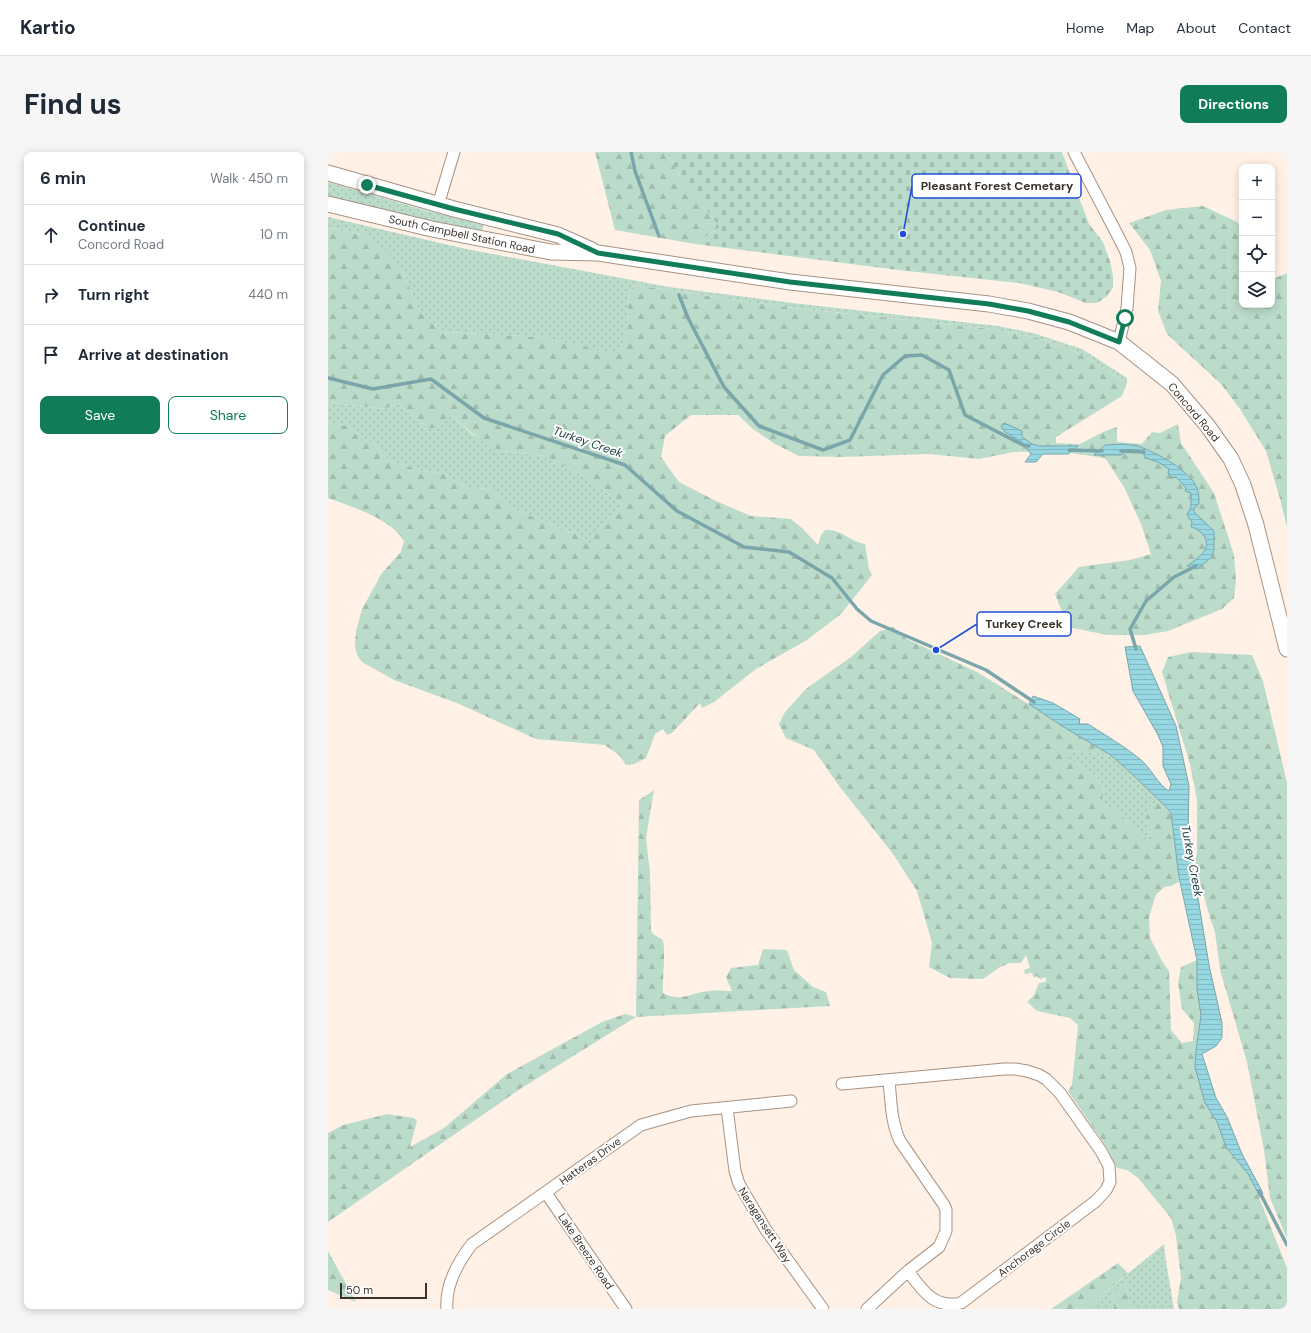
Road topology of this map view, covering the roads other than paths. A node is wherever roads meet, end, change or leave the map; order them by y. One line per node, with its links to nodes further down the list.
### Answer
1 (454, 152): 5 (street)
2 (1074, 152): 7 (street)
3 (328, 173): 5 (main road, South Campbell Station Road)
4 (328, 204): 6 (main road, South Campbell Station Road)
5 (438, 205): 6 (main road, South Campbell Station Road)
6 (598, 253): 7 (main road, South Campbell Station Road)
7 (1119, 342): 8 (main road, Concord Road)
8 (1287, 650)
9 (889, 1080): 10 (street, Anchorage Circle); 14 (street); 14 (street, Anchorage Circle)
10 (842, 1084)
11 (791, 1101): 12 (street, Hatteras Drive)
12 (727, 1108): 13 (street, Hatteras Drive); 17 (street, Naragansett Way)
13 (546, 1193): 15 (street, Hatteras Drive); 16 (street, Lake Breeze Road)
14 (908, 1271): 18 (street)
15 (447, 1309)
16 (626, 1309)
17 (823, 1309)
18 (867, 1309)

